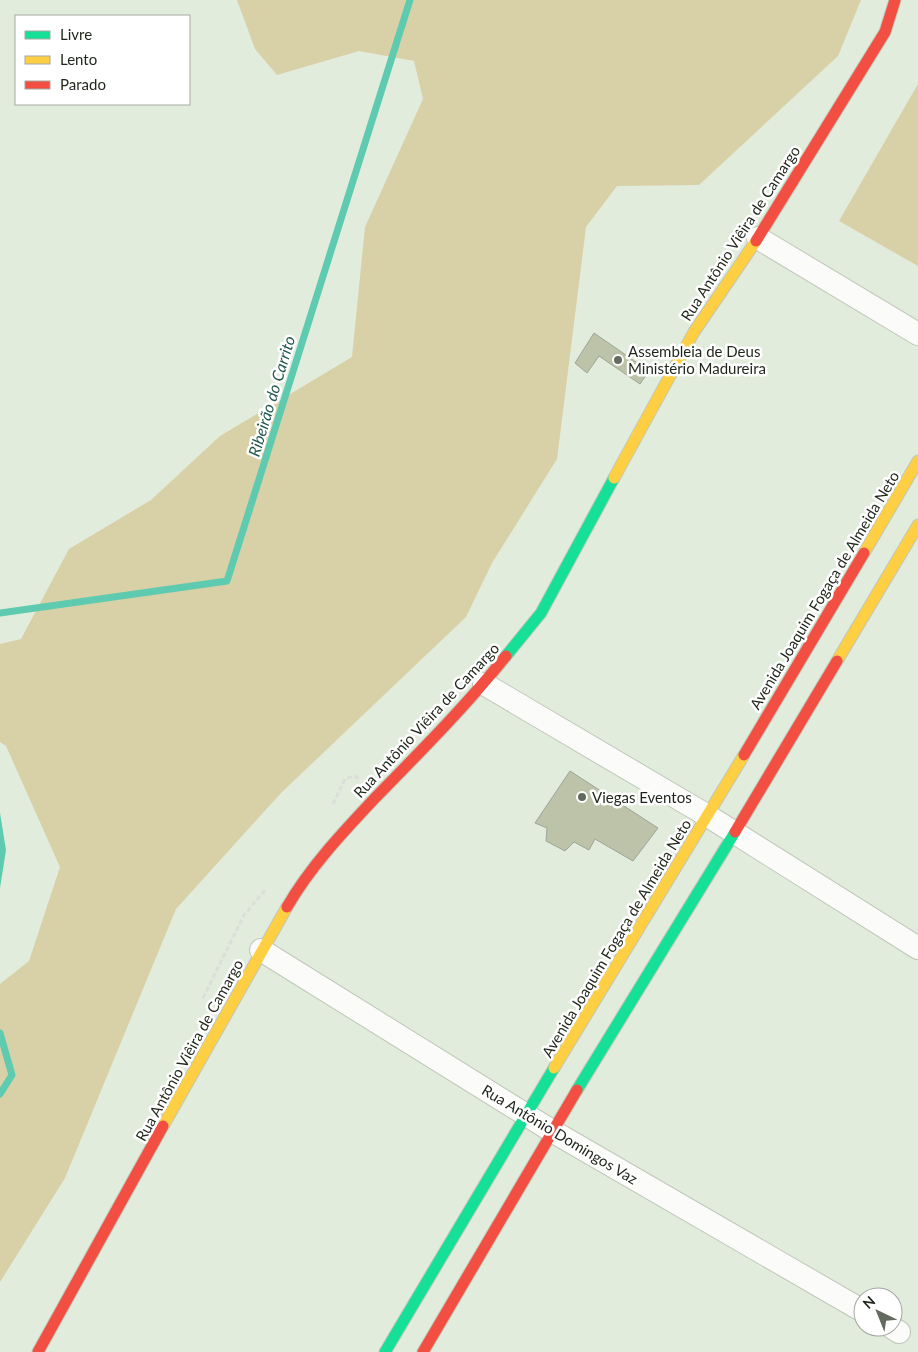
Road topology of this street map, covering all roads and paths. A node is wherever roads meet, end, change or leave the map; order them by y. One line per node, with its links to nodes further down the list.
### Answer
1 (895, 0): 3 (street, Rua Antônio Viêira de Camargo)
2 (902, 0): 3 (street)
3 (884, 32): 4 (street, Rua Antônio Viêira de Camargo)
4 (758, 238): 5 (street); 8 (street, Rua Antônio Viêira de Camargo)
5 (918, 334)
6 (918, 461): 9 (street, Avenida Joaquim Fogaça de Almeida Neto)
7 (918, 525): 10 (street)
8 (484, 684): 9 (street); 12 (street, Rua Antônio Viêira de Camargo)
9 (708, 816): 10 (street); 13 (street, Avenida Joaquim Fogaça de Almeida Neto)
10 (734, 833): 11 (street); 14 (street)
11 (918, 948)
12 (261, 950): 13 (street, Rua Antônio Domingos Vaz); 18 (street, Rua Antônio Viêira de Camargo)
13 (526, 1114): 14 (street, Rua Antônio Domingos Vaz); 16 (street, Avenida Joaquim Fogaça de Almeida Neto)
14 (552, 1131): 15 (street, Rua Antônio Domingos Vaz); 17 (street)
15 (853, 1305)
16 (391, 1343): 17 (street)
17 (426, 1351)
18 (38, 1352)

